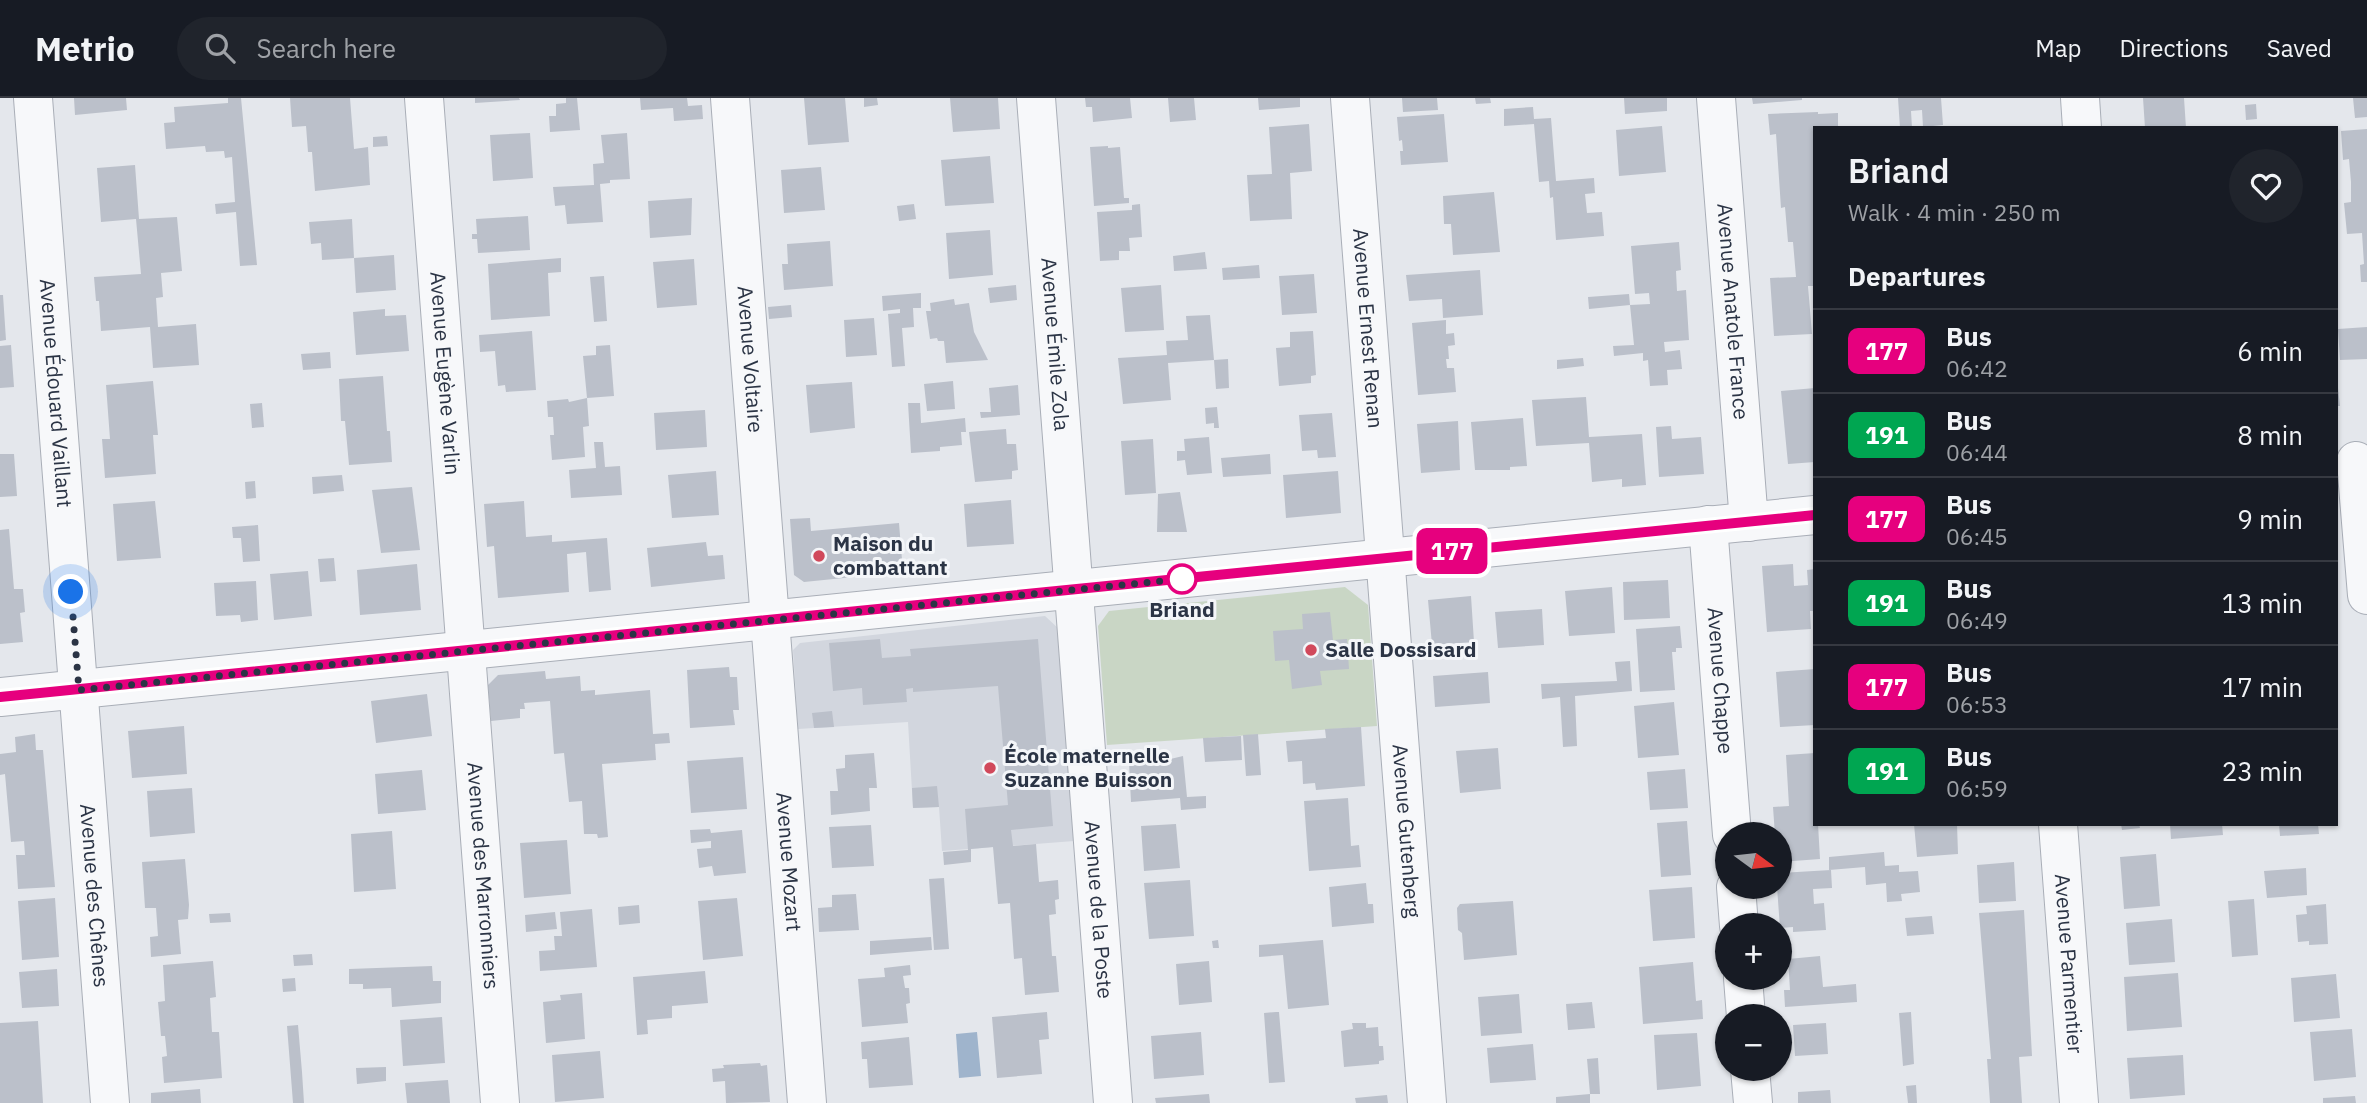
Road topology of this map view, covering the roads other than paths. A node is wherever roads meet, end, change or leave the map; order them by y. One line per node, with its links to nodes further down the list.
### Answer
1 (33, 98): 18 (street, Avenue Édouard Vaillant)
2 (424, 98): 17 (street, Avenue Eugène Varlin)
3 (730, 98): 16 (street, Avenue Voltaire)
4 (1037, 98): 14 (street, Avenue Émile Zola)
5 (1350, 98): 13 (street, Avenue Ernest Renan)
6 (1716, 98): 11 (street, Avenue Anatole France)
7 (2080, 98): 8 (street)
8 (2082, 126)
9 (2353, 461): 15 (street)
10 (1813, 515): 11 (street)
11 (1749, 522): 12 (street)
12 (1707, 525): 13 (street); 20 (street, Avenue Chappe)
13 (1385, 558): 14 (street); 27 (street, Avenue Gutenberg)
14 (1073, 590): 16 (street); 26 (street, Avenue de la Poste)
15 (2367, 595)
16 (770, 621): 17 (street); 25 (street, Avenue Mozart)
17 (466, 649): 18 (street); 24 (street, Avenue des Marronniers)
18 (79, 690): 19 (street); 23 (street, Avenue des Chênes)
19 (0, 697)
20 (1731, 822)
21 (2058, 826): 29 (street, Avenue Parmentier)
22 (1751, 1081): 28 (street)
23 (110, 1103)
24 (500, 1103)
25 (807, 1103)
26 (1113, 1103)
27 (1427, 1103)
28 (1753, 1103)
29 (2079, 1103)

